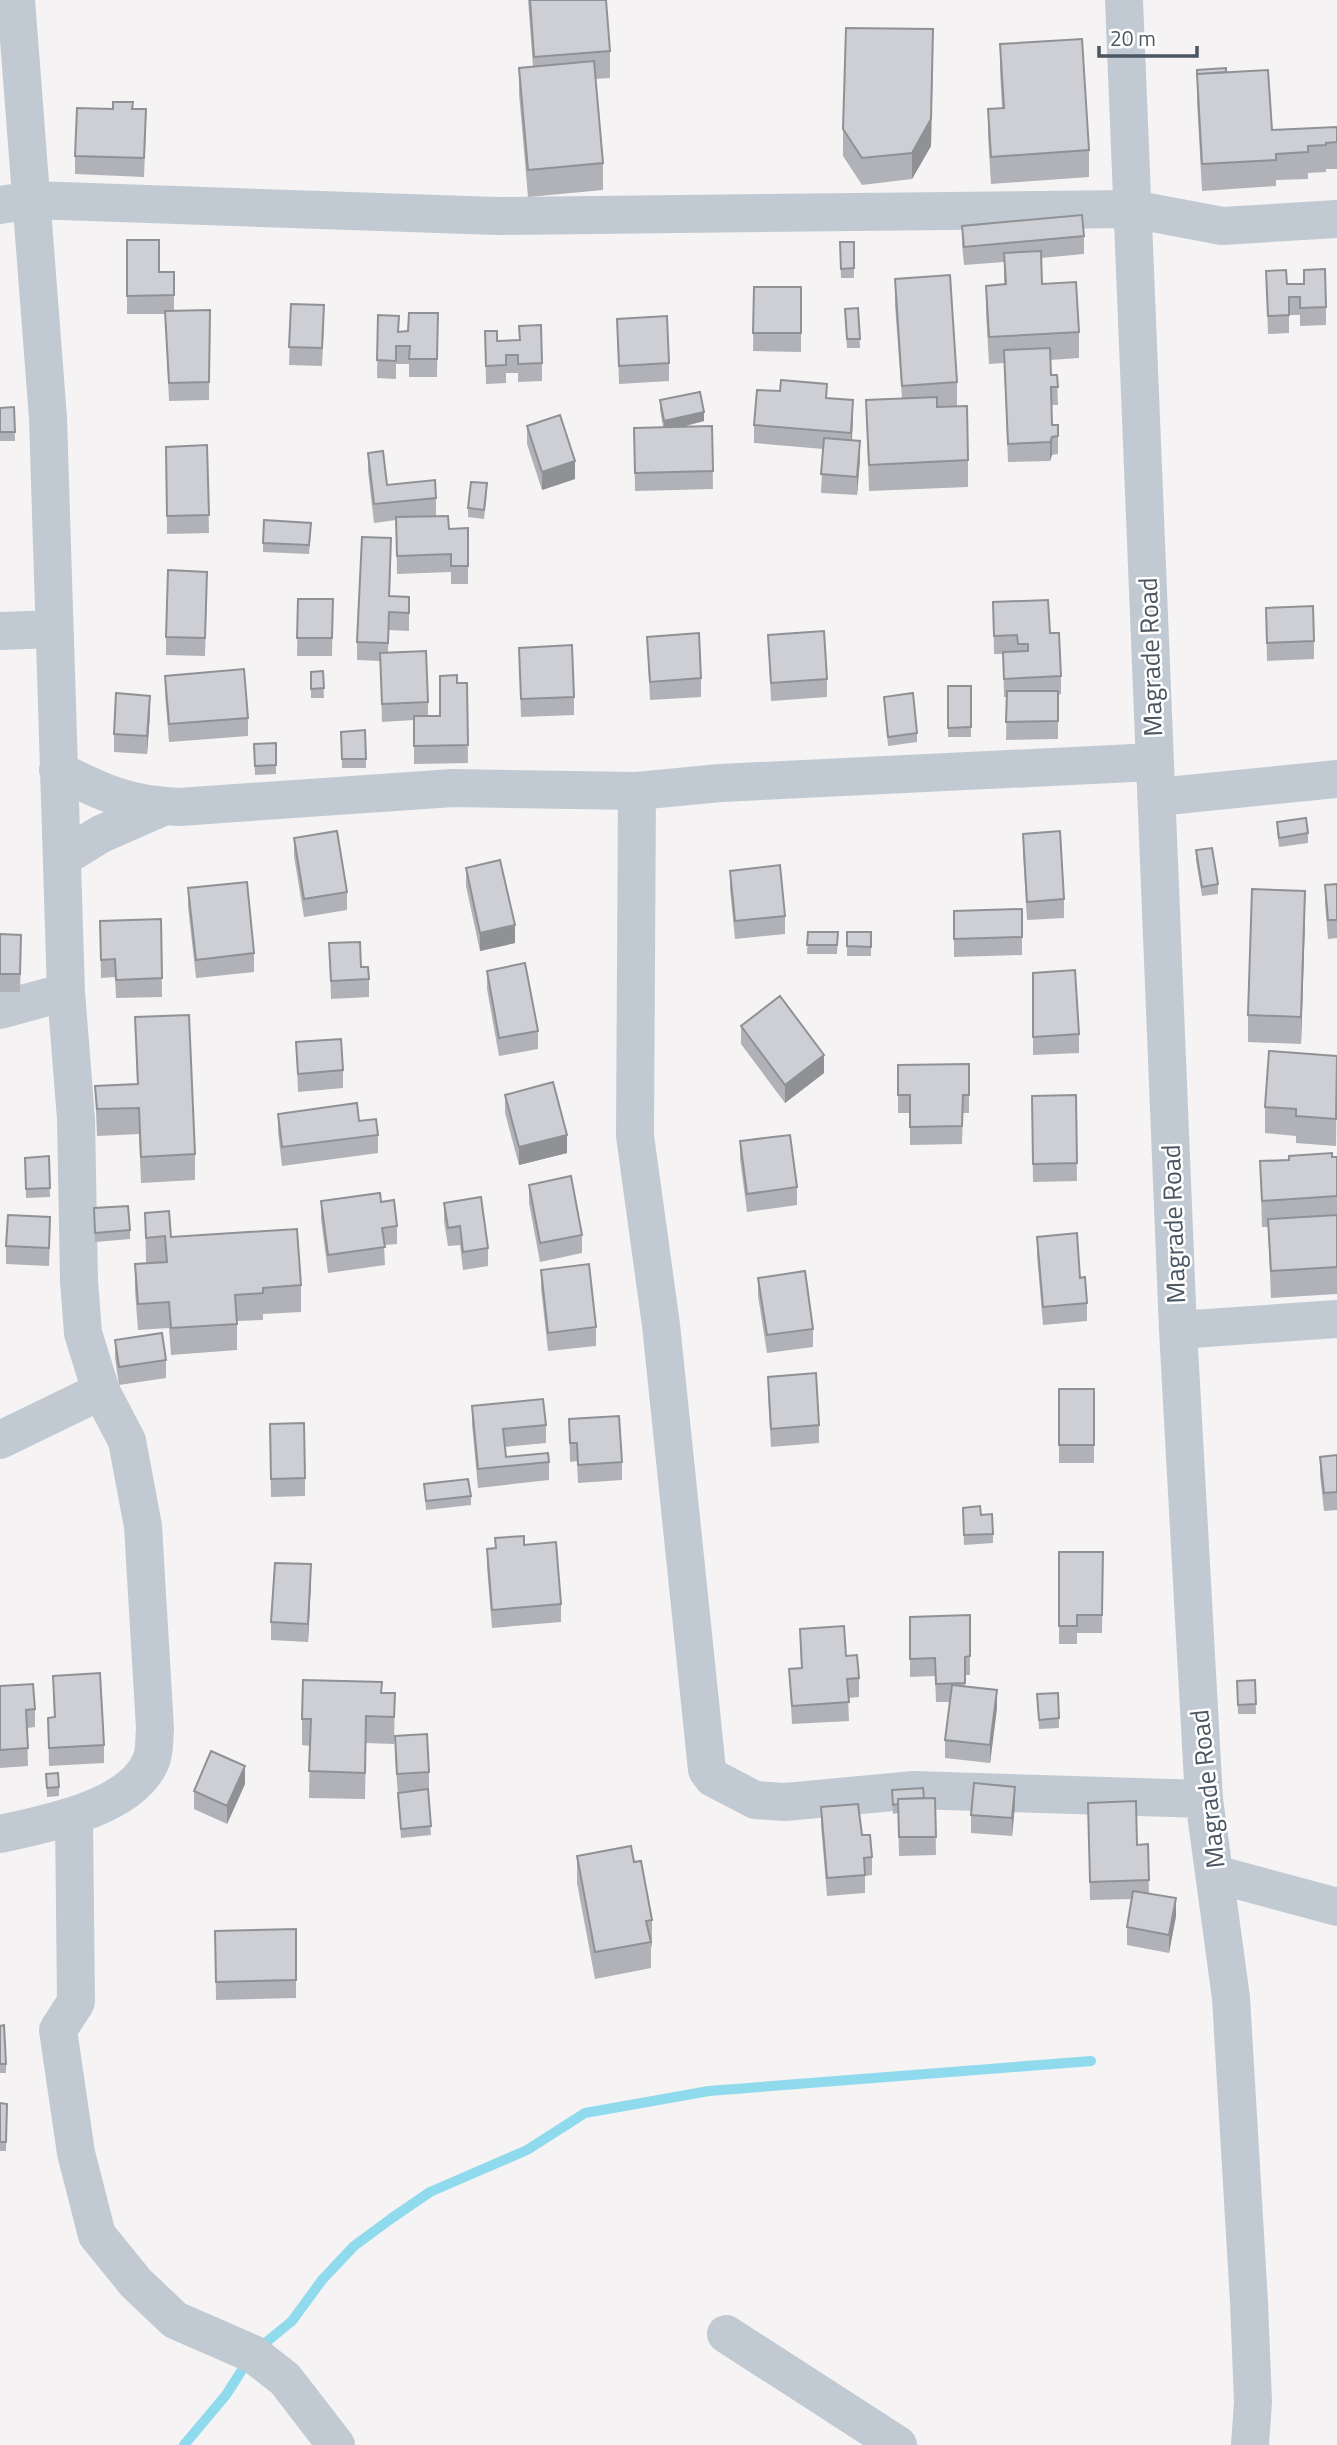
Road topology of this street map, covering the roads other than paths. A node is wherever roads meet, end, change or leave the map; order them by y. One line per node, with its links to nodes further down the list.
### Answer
1 (16, 0): 3 (street)
2 (1124, 0): 4 (street, Magrade Road)
3 (16, 202): 4 (street); 6 (street)
4 (1132, 209): 5 (street); 9 (street, Magrade Road)
5 (1337, 219)
6 (54, 629): 7 (street); 8 (street)
7 (0, 631)
8 (58, 771): 12 (street); 13 (street)
9 (1156, 779): 10 (street); 11 (street); 17 (street, Magrade Road)
10 (1337, 779)
11 (637, 791): 12 (street); 20 (street)
12 (165, 806): 13 (street)
13 (62, 858): 14 (street)
14 (66, 992): 15 (street); 18 (street)
15 (0, 1010)
16 (1337, 1319): 17 (street)
17 (1178, 1330): 20 (street, Magrade Road)
18 (101, 1391): 19 (street); 21 (street)
19 (0, 1440)
20 (1204, 1799): 23 (street, Magrade Road)
21 (74, 1817): 22 (street); 26 (street)
22 (0, 1834)
23 (1216, 1874): 24 (street); 28 (street, Magrade Road)
24 (1337, 1907)
25 (726, 2334): 27 (street)
26 (336, 2445)
27 (898, 2445)
28 (1250, 2445)

